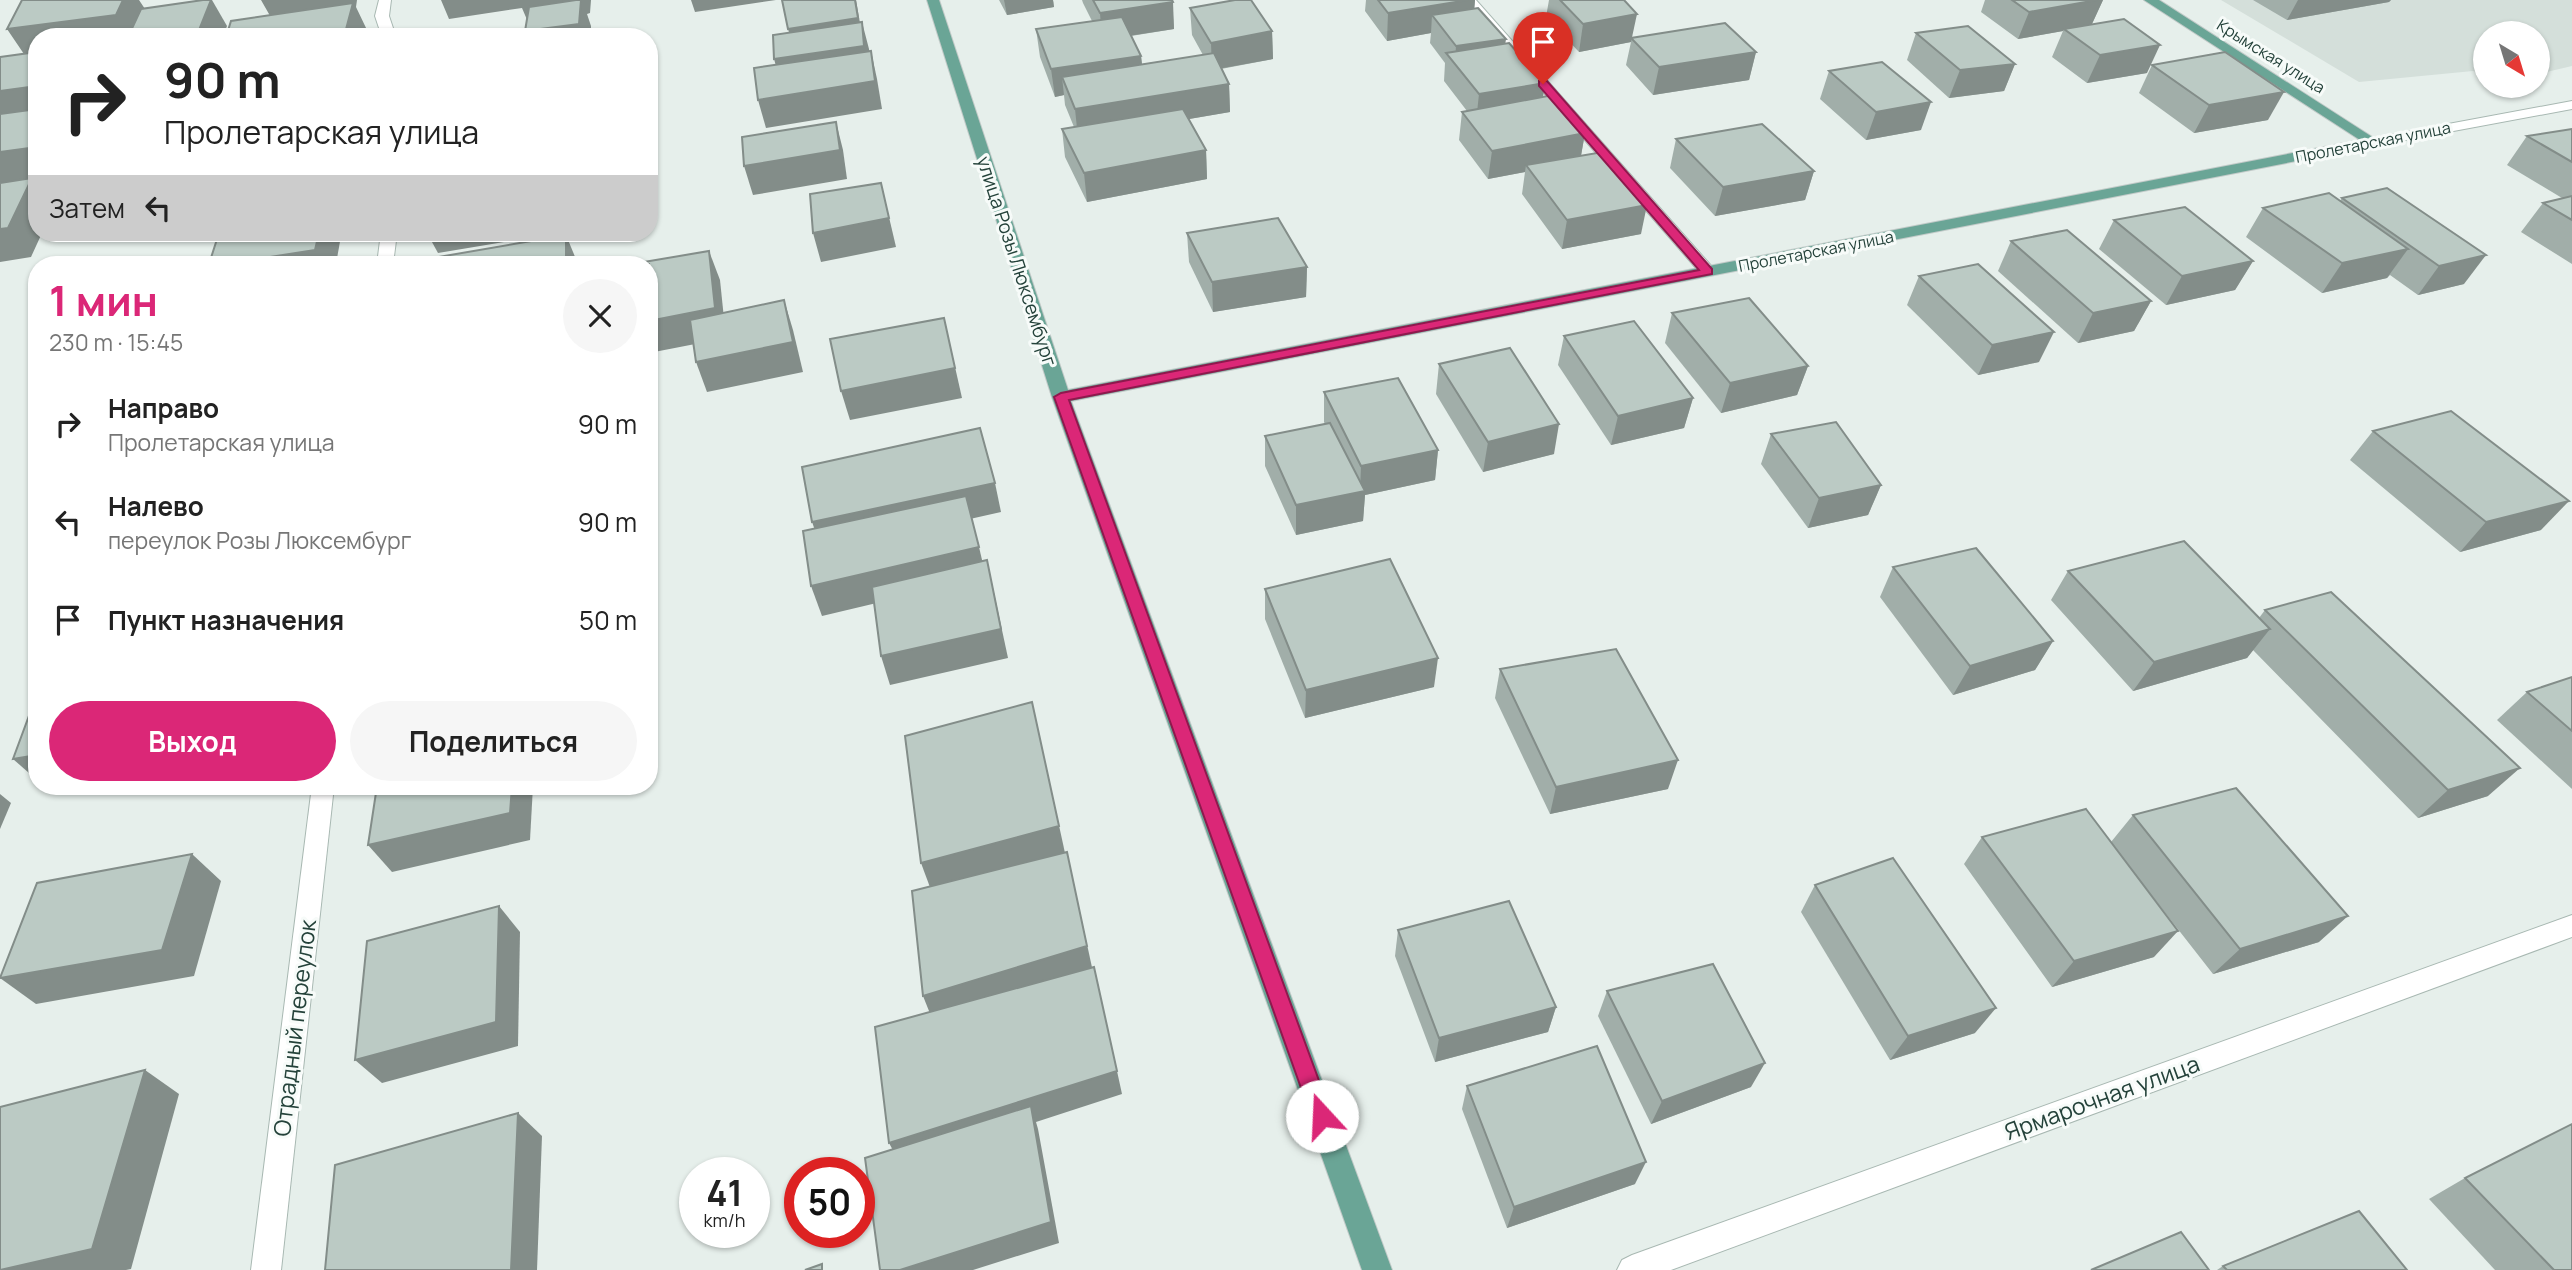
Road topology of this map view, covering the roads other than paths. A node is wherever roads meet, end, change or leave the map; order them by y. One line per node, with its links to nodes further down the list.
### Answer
1 (385, 0): 5 (street)
2 (933, 0): 9 (main road, улица Розы Люксембург)
3 (1469, 0): 8 (street)
4 (2150, 0): 7 (main road, Крымская улица)
5 (386, 28)
6 (2572, 105): 7 (street, Пролетарская улица)
7 (2373, 142): 8 (main road, Пролетарская улица)
8 (1708, 272): 9 (main road, Пролетарская улица)
9 (1061, 397): 13 (main road, улица Розы Люксембург)
10 (322, 795): 12 (street, Отрадный переулок)
11 (2572, 926): 14 (street, Ярмарочная улица)
12 (266, 1270)
13 (1377, 1270)
14 (1632, 1270)

